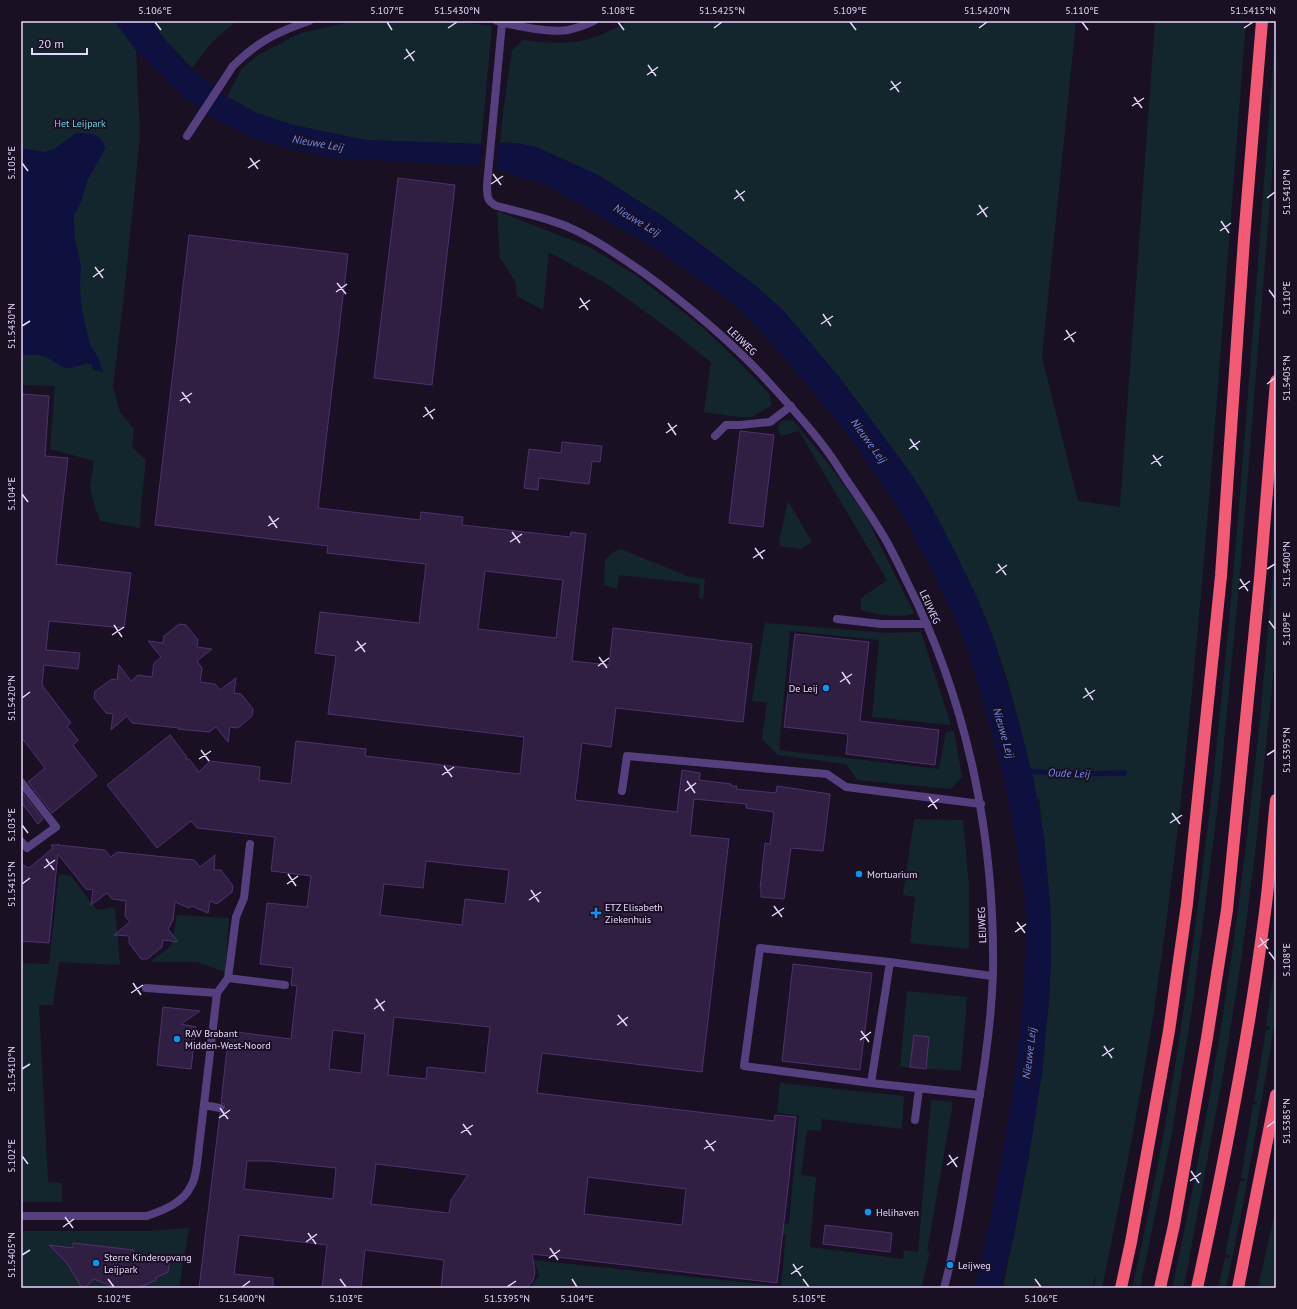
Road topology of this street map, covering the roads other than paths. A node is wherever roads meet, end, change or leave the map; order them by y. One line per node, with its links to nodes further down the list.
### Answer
1 (309, 21): 5 (street)
2 (594, 21): 4 (street)
3 (1262, 21): 32 (highway)
4 (499, 22): 7 (street, LEIJWEG)
5 (187, 136)
6 (1276, 380): 33 (highway)
7 (791, 406): 8 (street); 10 (street, LEIJWEG)
8 (714, 436)
9 (837, 619): 10 (street)
10 (927, 624): 14 (street, LEIJWEG)
11 (21, 782): 15 (street)
12 (622, 791): 14 (street)
13 (1276, 800): 34 (highway)
14 (981, 804): 18 (street, LEIJWEG)
15 (21, 841)
16 (250, 844): 19 (street)
17 (890, 962): 18 (street); 23 (street); 23 (street)
18 (992, 976): 25 (street, LEIJWEG)
19 (228, 978): 20 (street); 22 (street)
20 (285, 985)
21 (146, 988): 22 (street)
22 (217, 993): 27 (street)
23 (872, 1083): 24 (street)
24 (919, 1089): 25 (street); 29 (street)
25 (980, 1095): 31 (street, LEIJWEG)
26 (1276, 1095): 35 (highway)
27 (204, 1105): 28 (street); 30 (street)
28 (220, 1108)
29 (915, 1120)
30 (21, 1216)
31 (944, 1288)
32 (1121, 1288)
33 (1160, 1288)
34 (1197, 1288)
35 (1238, 1288)

